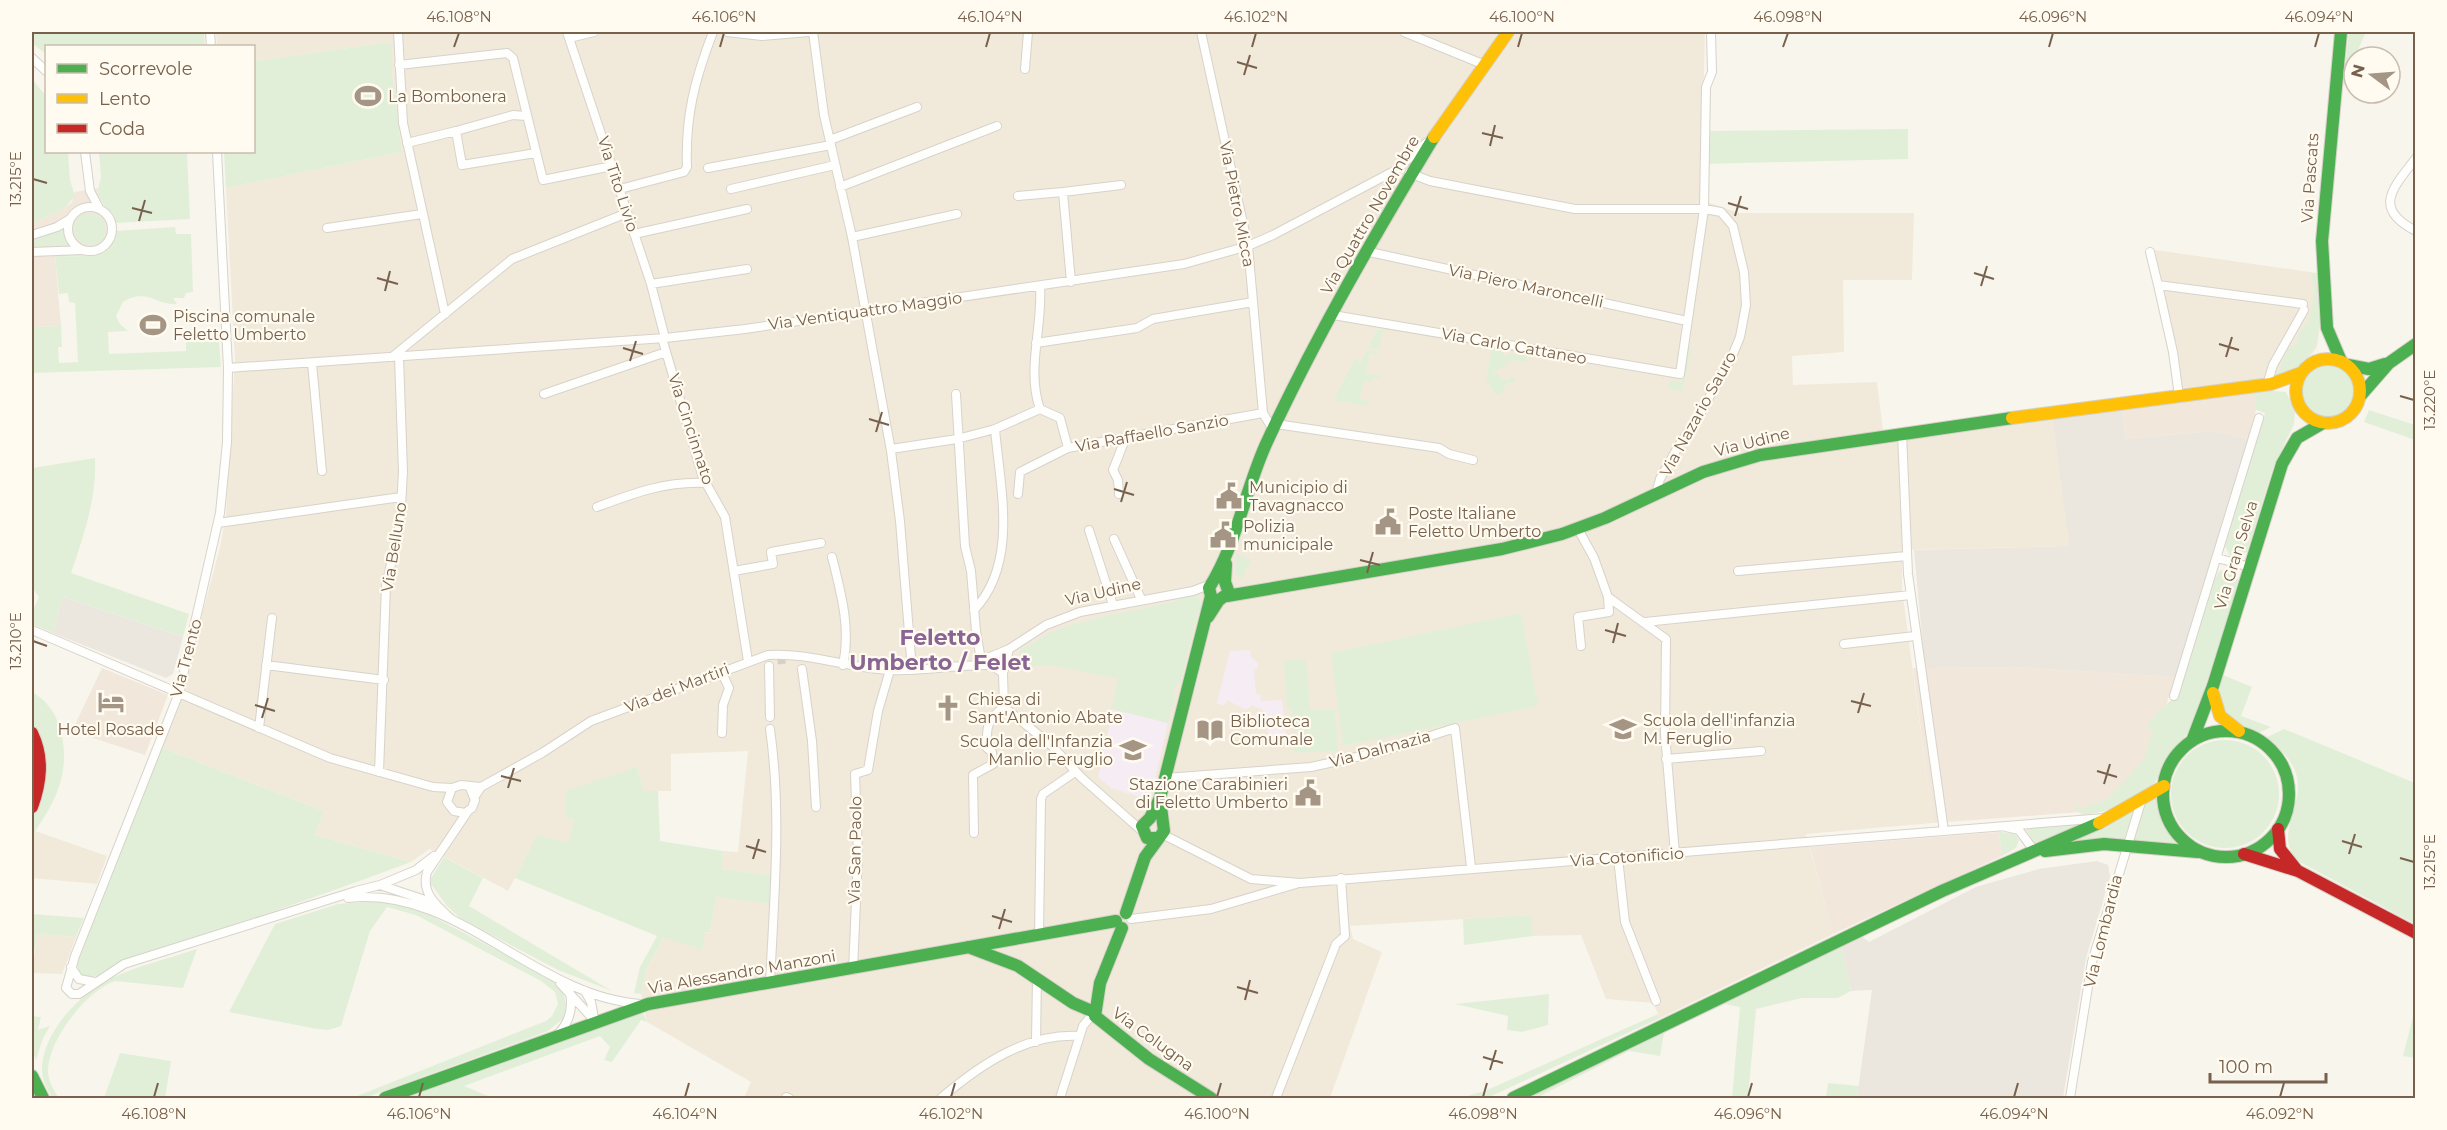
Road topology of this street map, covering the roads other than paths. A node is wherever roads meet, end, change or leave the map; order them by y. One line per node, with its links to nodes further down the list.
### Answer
1 (398, 32): 15 (street)
2 (594, 32): 13 (street)
3 (713, 32): 37 (street)
4 (727, 32): 12 (street)
5 (811, 32): 12 (street); 24 (street)
6 (1028, 32): 18 (street)
7 (1202, 32): 55 (street, Via Pietro Micca)
8 (1404, 32): 16 (street)
9 (1508, 32): 16 (main road, Via Quattro Novembre)
10 (1711, 32): 45 (street)
11 (2341, 32): 70 (main road, Via Pascats)
12 (758, 33)
13 (568, 35): 31 (street, Via Tito Livio)
14 (32, 58): 17 (street)
15 (399, 65): 20 (street); 25 (street)
16 (1485, 65): 23 (main road, Via Quattro Novembre)
17 (45, 69)
18 (1025, 69)
19 (917, 107): 24 (street)
20 (526, 116): 22 (street); 28 (street)
21 (998, 126): 36 (street)
22 (456, 130): 25 (street); 28 (street)
23 (1435, 135): 33 (street, Via Ventiquattro Maggio); 34 (main road, Via Quattro Novembre)
24 (830, 142): 30 (street); 32 (street)
25 (407, 143): 47 (street)
26 (85, 153): 39 (street)
27 (217, 153): 80 (street, Via Trento)
28 (537, 153): 31 (street)
29 (2415, 158): 51 (street)
30 (835, 165): 36 (street); 38 (street)
31 (612, 166): 37 (street, Via Tito Livio)
32 (708, 168)
33 (1396, 170): 34 (street); 55 (street, Via Ventiquattro Maggio)
34 (1411, 173): 45 (street); 57 (main road, Via Quattro Novembre)
35 (1121, 185): 40 (street)
36 (840, 187): 54 (street)
37 (620, 189): 46 (street, Via Tito Livio)
38 (731, 189)
39 (90, 191): 42 (street); 43 (street)
40 (1063, 192): 41 (street); 61 (street)
41 (1018, 196)
42 (80, 209): 43 (street); 49 (street)
43 (100, 209): 56 (street)
44 (747, 209): 52 (street)
45 (1704, 209): 69 (street); 105 (street, Via Nazario Sauro)
46 (627, 213): 52 (street, Via Tito Livio); 67 (street)
47 (422, 214): 50 (street); 67 (street)
48 (957, 214): 54 (street)
49 (71, 219): 53 (street); 56 (street)
50 (327, 228)
51 (2415, 231)
52 (634, 234): 62 (street, Via Tito Livio)
53 (32, 235)
54 (852, 237): 66 (street)
55 (1248, 246): 61 (street, Via Ventiquattro Maggio); 65 (street, Via Pietro Micca)
56 (82, 250): 58 (street)
57 (1365, 251): 68 (main road, Via Quattro Novembre); 69 (street, Via Piero Maroncelli)
58 (32, 252)
59 (2150, 252): 63 (street)
60 (747, 269): 62 (street)
61 (1071, 282): 64 (street, Via Ventiquattro Maggio)
62 (651, 284): 71 (street, Via Tito Livio)
63 (2158, 285): 82 (street); 86 (street)
64 (1040, 287): 66 (street, Via Ventiquattro Maggio); 72 (street)
65 (1253, 302): 72 (street); 89 (street, Via Pietro Micca)
66 (865, 310): 71 (street, Via Ventiquattro Maggio); 98 (street)
67 (445, 314): 75 (street)
68 (1333, 315): 69 (street, Via Carlo Cattaneo); 92 (main road, Via Quattro Novembre)
69 (1687, 321)
70 (2327, 328): 76 (main road, Via Pascats); 78 (main road, Via Pascats)
71 (663, 338): 74 (street, Via Cincinnato); 75 (street, Via Ventiquattro Maggio)
72 (1036, 343): 88 (street)
73 (2415, 344): 79 (main road)
74 (666, 352): 83 (street); 102 (street, Via Cincinnato)
75 (396, 357): 77 (street, Via Ventiquattro Maggio); 106 (street, Via Belluno)
76 (2316, 361): 78 (main road); 81 (main road)
77 (312, 363): 80 (street, Via Ventiquattro Maggio); 101 (street)
78 (2345, 363): 79 (main road); 85 (main road)
79 (2389, 363): 85 (main road)
80 (228, 368): 108 (street, Via Trento)
81 (2301, 373): 82 (main road, Via Udine); 87 (main road)
82 (2269, 385): 86 (main road, Via Udine); 87 (main road)
83 (544, 394)
84 (956, 394): 97 (street)
85 (2361, 395): 91 (main road)
86 (2179, 396): 94 (main road, Via Udine)
87 (2300, 405): 91 (main road); 96 (main road, Via Gran Selva)
88 (1040, 409): 93 (street); 99 (street, Via Raffaello Sanzio)
89 (1263, 412): 92 (street); 95 (street, Via Raffaello Sanzio)
90 (2259, 418): 115 (street)
91 (2323, 423): 96 (main road)
92 (1275, 427): 100 (street); 119 (main road, Via Quattro Novembre)
93 (995, 429): 97 (street); 124 (street)
94 (1902, 433): 105 (main road, Via Udine); 113 (street)
95 (1126, 437): 99 (street, Via Raffaello Sanzio); 104 (street)
96 (2297, 437): 116 (main road, Via Gran Selva)
97 (957, 439): 98 (street); 124 (street)
98 (891, 448): 139 (street)
99 (1068, 448): 103 (street)
100 (1473, 460)
101 (322, 471)
102 (706, 483): 107 (street); 117 (street, Via Cincinnato)
103 (1018, 494)
104 (1119, 494)
105 (1656, 494): 109 (main road, Via Udine)
106 (401, 496): 108 (street); 142 (street, Via Belluno)
107 (597, 507)
108 (218, 523): 144 (street, Via Trento)
109 (1578, 529): 119 (main road, Via Udine); 121 (street)
110 (1089, 530): 123 (street)
111 (1114, 539): 122 (street)
112 (821, 543): 117 (street)
113 (1907, 556): 118 (street); 120 (street)
114 (832, 557): 136 (street)
115 (2217, 558): 116 (street); 145 (street)
116 (2250, 567): 143 (main road, Via Gran Selva)
117 (734, 571): 133 (street, Via Cincinnato)
118 (1738, 571)
119 (1219, 589): 122 (street, Via Udine); 159 (main road)
120 (1911, 595): 126 (street); 128 (street)
121 (1608, 597): 126 (street); 130 (street)
122 (1141, 599): 123 (street, Via Udine)
123 (1113, 605): 131 (street, Via Udine)
124 (975, 610): 134 (street)
125 (272, 618): 135 (street)
126 (1645, 622): 156 (street)
127 (32, 630): 144 (street)
128 (1915, 636): 129 (street); 176 (street)
129 (1844, 644)
130 (1581, 646)
131 (1009, 649): 134 (street, Via Udine); 141 (street)
132 (769, 659): 133 (street, Via dei Martiri); 136 (street, Via dei Martiri); 147 (street)
133 (748, 661): 140 (street, Via dei Martiri)
134 (978, 662): 139 (street, Via dei Martiri); 141 (street)
135 (266, 665): 142 (street); 148 (street)
136 (843, 665): 138 (street, Via dei Martiri)
137 (802, 669): 168 (street)
138 (890, 670): 139 (street, Via dei Martiri); 207 (street, Via San Paolo)
139 (912, 670)
140 (721, 671): 151 (street); 164 (street, Via dei Martiri)
141 (1003, 673): 146 (street)
142 (384, 680): 157 (street, Via Belluno)
143 (2213, 686): 152 (main road, Via Gran Selva); 153 (main road, Via Gran Selva)
144 (179, 693): 148 (street); 206 (street, Via Trento)
145 (2174, 696)
146 (1004, 707): 158 (street); 177 (street)
147 (770, 717)
148 (259, 728): 157 (street)
149 (770, 729): 211 (street)
150 (32, 733): 155 (main road)
151 (722, 733)
152 (2244, 734): 153 (main road); 175 (main road)
153 (2192, 741): 161 (main road)
154 (1761, 751): 156 (street)
155 (40, 758): 160 (main road); 167 (main road)
156 (1666, 759): 183 (street)
157 (379, 772): 162 (street)
158 (1075, 772): 178 (street); 204 (street)
159 (1164, 778): 174 (main road); 187 (street, Via Dalmazia)
160 (32, 786)
161 (2164, 786): 166 (main road); 182 (main road)
162 (434, 787): 163 (street); 165 (street)
163 (452, 788): 164 (street); 165 (street)
164 (472, 792): 170 (street)
165 (447, 798): 169 (street)
166 (2141, 801): 171 (main road); 179 (street, Via Lombardia)
167 (32, 807)
168 (816, 807)
169 (454, 811): 170 (street); 173 (street)
170 (468, 811): 173 (street)
171 (2108, 818): 172 (street, Via Cotonificio); 181 (main road)
172 (2003, 825): 176 (street, Via Cotonificio); 181 (street)
173 (458, 827): 180 (street)
174 (1158, 828): 178 (main road); 178 (main road); 185 (main road, Via Colugna); 192 (street, Via Cotonificio)
175 (2278, 829): 184 (main road); 190 (main road)
176 (1944, 831): 183 (street, Via Cotonificio)
177 (974, 833)
178 (1144, 833): 185 (main road, Via Colugna)
179 (2126, 844): 181 (main road); 182 (main road); 229 (street, Via Lombardia)
180 (442, 850): 188 (street); 189 (street)
181 (2035, 852): 228 (main road)
182 (2201, 852): 184 (main road)
183 (1675, 854): 186 (street, Via Cotonificio)
184 (2244, 854): 190 (main road)
185 (1145, 857): 201 (main road, Via Colugna)
186 (1618, 858): 187 (street, Via Cotonificio); 214 (street)
187 (1471, 867): 191 (street, Via Cotonificio)
188 (416, 870): 194 (street); 195 (street)
189 (427, 872): 195 (street); 199 (street)
190 (2298, 872): 203 (main road)
191 (1341, 878): 193 (street, Via Cotonificio); 227 (street)
192 (1251, 879): 193 (street, Via Cotonificio); 196 (street)
193 (1300, 883): 196 (street, Via Alessandro Manzoni)
194 (380, 885): 195 (street); 198 (street)
195 (409, 892): 197 (street); 199 (street); 200 (street)
196 (1255, 897): 201 (street, Via Alessandro Manzoni)
197 (395, 899): 198 (street); 200 (street)
198 (331, 900): 210 (street)
199 (434, 903): 202 (street)
200 (416, 906): 202 (street)
201 (1124, 920): 204 (main road, Via Alessandro Manzoni); 216 (main road, Via Colugna)
202 (456, 923): 208 (street)
203 (2415, 933)
204 (1039, 934): 205 (main road, Via Alessandro Manzoni)
205 (967, 947): 207 (main road, Via Alessandro Manzoni); 209 (main road)
206 (70, 968): 210 (street); 210 (street, Via Trento)
207 (853, 970): 211 (main road, Via Alessandro Manzoni)
208 (550, 974): 212 (street); 213 (street)
209 (1037, 977): 216 (main road); 220 (street)
210 (95, 982)
211 (770, 983): 215 (main road, Via Alessandro Manzoni)
212 (585, 991): 215 (street); 217 (street)
213 (570, 992): 217 (street); 218 (street)
214 (1656, 1001)
215 (648, 1004): 217 (main road, Via Alessandro Manzoni)
216 (1094, 1012): 219 (street); 226 (main road, Via Colugna)
217 (595, 1021): 218 (main road, Via Alessandro Manzoni)
218 (558, 1035): 223 (main road, Via Alessandro Manzoni)
219 (1080, 1036): 220 (street); 225 (street)
220 (1036, 1041): 224 (street)
221 (32, 1076): 222 (main road)
222 (44, 1098)
223 (386, 1098)
224 (941, 1098)
225 (1060, 1098)
226 (1211, 1098)
227 (1276, 1098)
228 (1513, 1098)
229 (2070, 1098)

